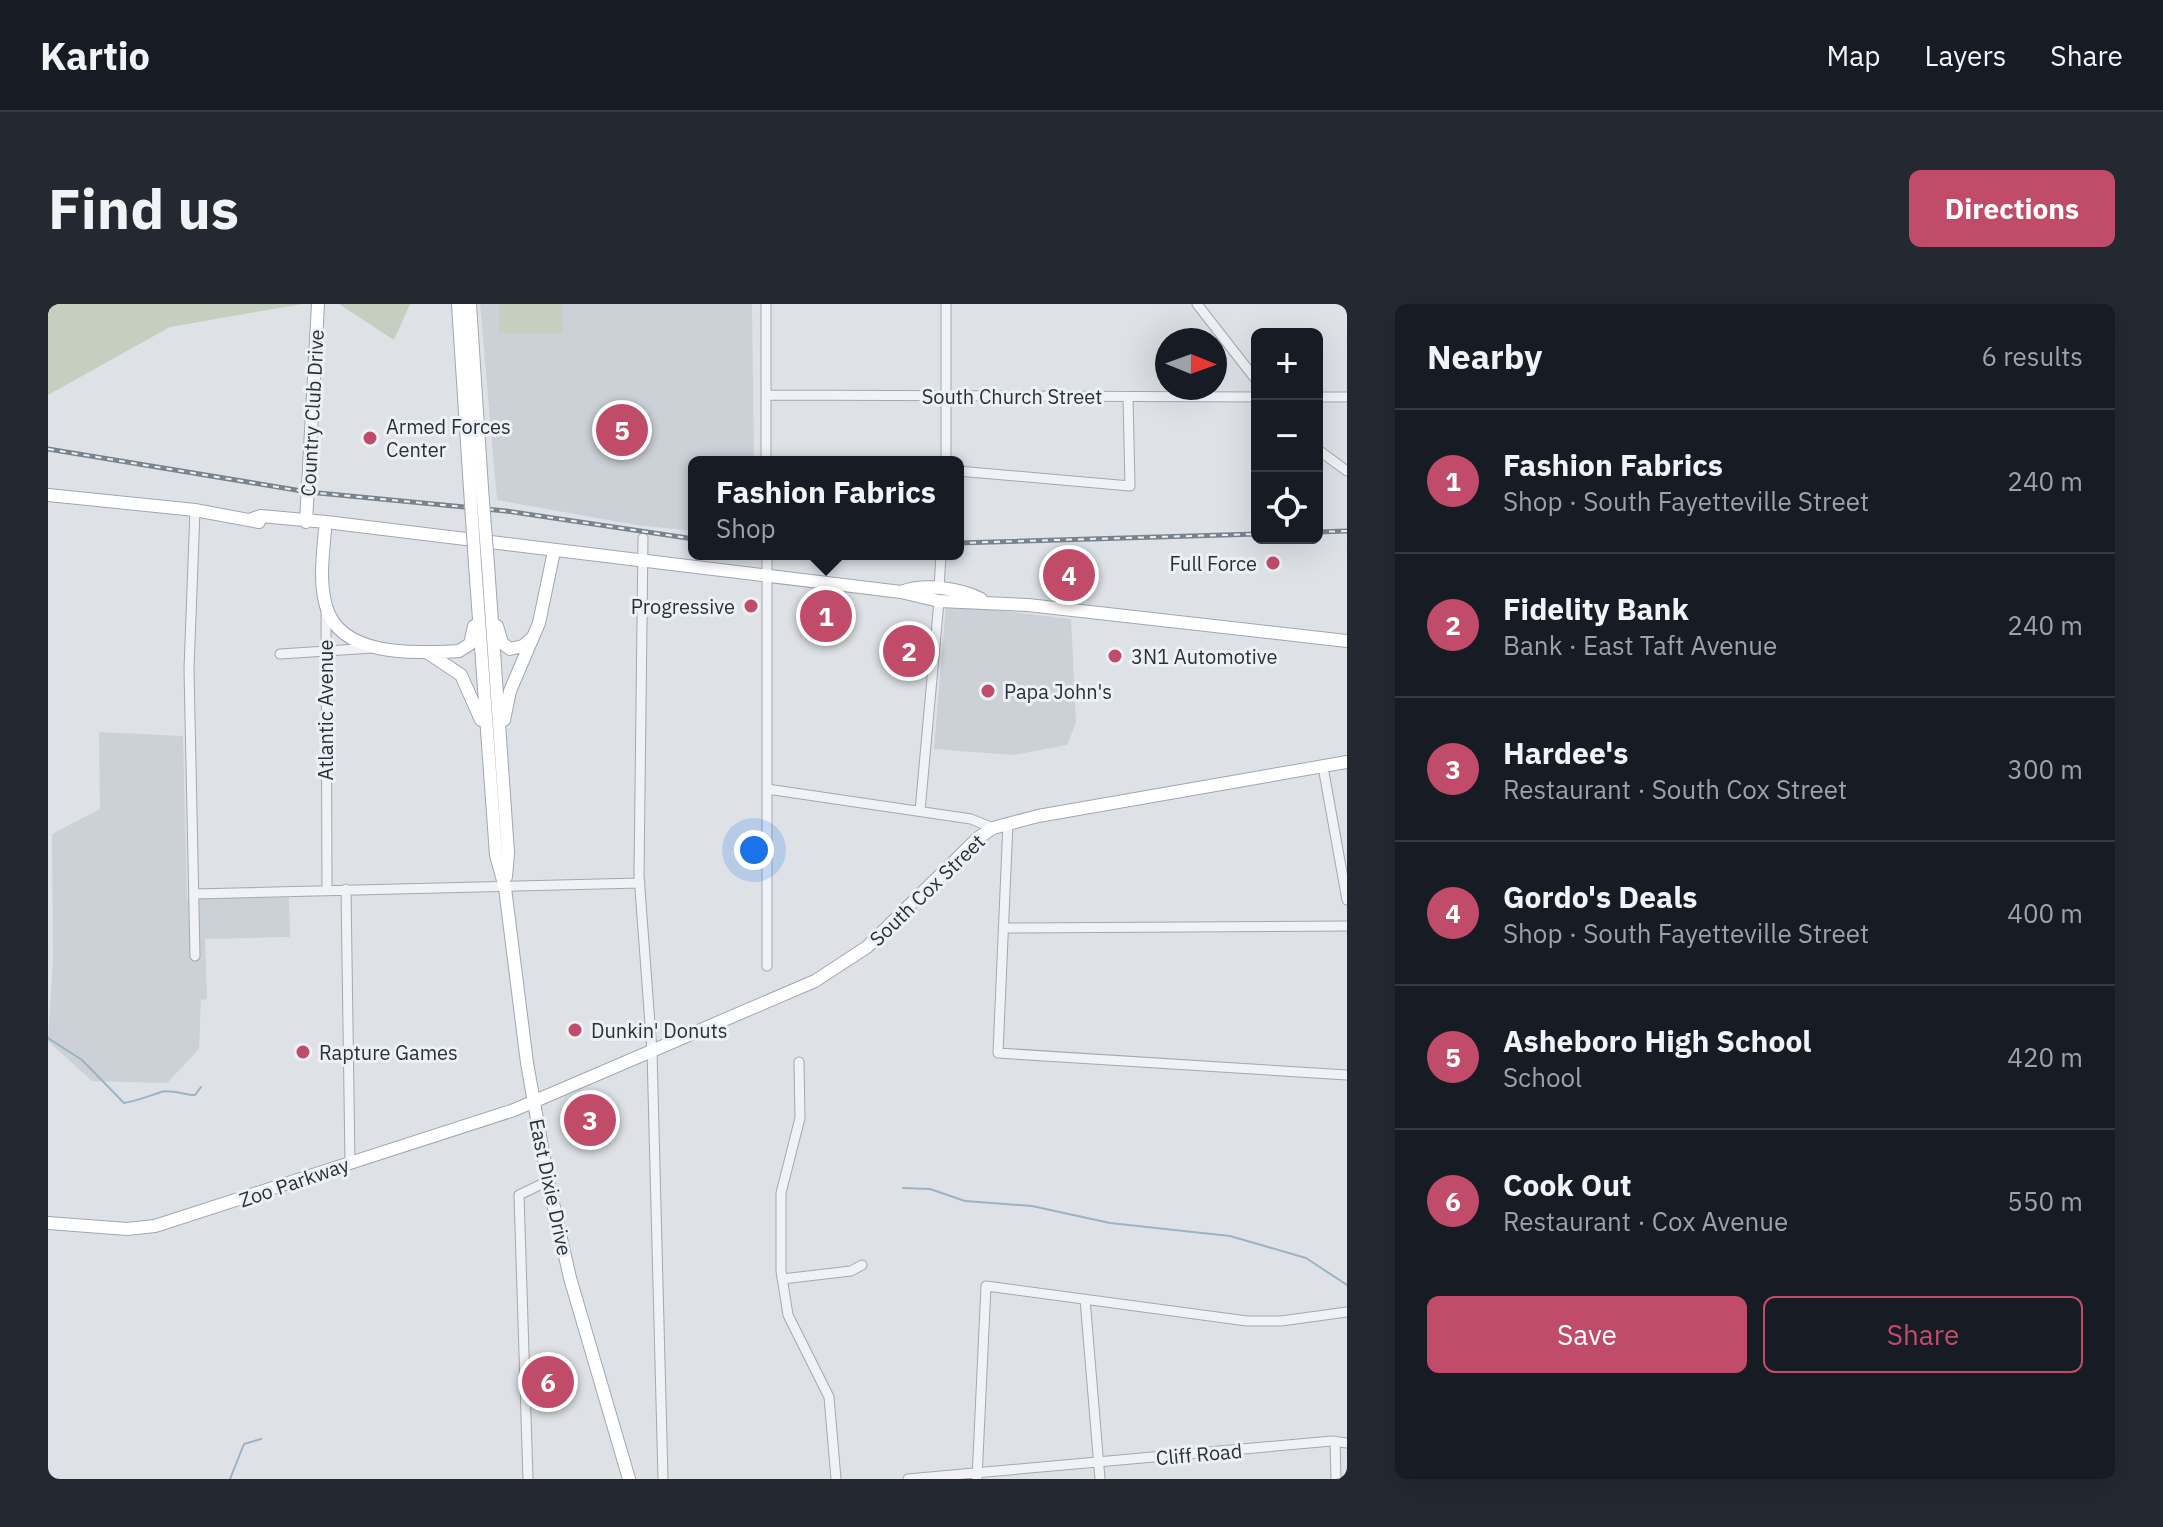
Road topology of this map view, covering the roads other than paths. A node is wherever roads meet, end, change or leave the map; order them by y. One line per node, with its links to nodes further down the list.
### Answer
1 (318, 304): 23 (main road, Country Club Drive)
2 (458, 304): 19 (main road)
3 (470, 304): 19 (main road)
4 (766, 304): 8 (street)
5 (946, 304): 9 (street)
6 (1197, 304): 7 (street)
7 (1251, 373)
8 (766, 395): 9 (street, South Church Street); 15 (street)
9 (946, 396): 10 (street, South Church Street); 16 (street)
10 (1128, 397): 11 (street, South Church Street); 18 (street)
11 (1251, 397)
12 (1323, 397): 13 (street)
13 (1347, 397)
14 (1323, 453): 17 (street)
15 (766, 456)
16 (946, 456)
17 (1347, 471)
18 (964, 472)
19 (476, 488): 33 (main road, East Dixie Drive, bridge)
20 (48, 495): 21 (main road)
21 (195, 510): 22 (main road); 56 (street)
22 (252, 519): 23 (main road); 24 (main road)
23 (306, 522): 25 (main road)
24 (325, 530): 25 (main road); 38 (main road, Atlantic Avenue)
25 (371, 530): 27 (main road)
26 (643, 538): 32 (street)
27 (456, 540): 28 (main road); 29 (main road)
28 (553, 556): 29 (main road); 39 (main road)
29 (598, 557): 32 (main road)
30 (767, 560): 34 (street)
31 (941, 560): 35 (street)
32 (643, 562): 34 (main road); 52 (street)
33 (482, 565): 36 (main road, East Dixie Drive); 37 (main road, East Dixie Drive)
34 (767, 575): 35 (main road); 48 (street)
35 (939, 595): 40 (main road); 49 (street)
36 (477, 596): 43 (main road); 45 (main road, East Dixie Drive)
37 (490, 604): 39 (main road); 45 (main road, East Dixie Drive)
38 (326, 606): 41 (main road); 42 (street, Atlantic Avenue)
39 (534, 636): 45 (main road)
40 (1347, 641)
41 (373, 648): 42 (street); 43 (main road)
42 (325, 651): 44 (street); 54 (street, Atlantic Avenue)
43 (422, 651): 45 (main road)
44 (280, 654)
45 (494, 747): 53 (main road, East Dixie Drive)
46 (1347, 762): 47 (main road, South Cox Street)
47 (1323, 767): 50 (main road, South Cox Street); 57 (street)
48 (767, 789): 49 (street); 61 (street)
49 (920, 811): 51 (street)
50 (1008, 823): 51 (main road, South Cox Street); 59 (street)
51 (993, 828): 62 (main road, South Cox Street)
52 (640, 883): 53 (street); 62 (street)
53 (505, 888): 55 (street); 65 (main road, East Dixie Drive)
54 (327, 889): 55 (street); 56 (street)
55 (346, 889): 66 (street)
56 (195, 894): 60 (street)
57 (1347, 900)
58 (1347, 926): 59 (street)
59 (1004, 928): 64 (street)
60 (195, 956)
61 (767, 966)
62 (652, 1051): 65 (main road, South Cox Street); 79 (street)
63 (799, 1062): 70 (street)
64 (1347, 1075)
65 (534, 1101): 66 (main road, Zoo Parkway); 67 (main road, East Dixie Drive)
66 (350, 1163): 68 (main road, Zoo Parkway)
67 (548, 1181): 77 (street); 78 (main road, East Dixie Drive)
68 (48, 1223)
69 (862, 1265): 70 (street)
70 (782, 1279): 80 (street)
71 (1085, 1299): 72 (street); 75 (street); 76 (street)
72 (1344, 1315)
73 (1335, 1441): 74 (street, Cliff Road); 75 (street, Cliff Road); 83 (street)
74 (1347, 1443)
75 (1099, 1463): 76 (street, Cliff Road); 82 (street)
76 (977, 1477): 81 (street, Cliff Road)
77 (528, 1479)
78 (629, 1479)
79 (663, 1479)
80 (836, 1479)
81 (908, 1479)
82 (1100, 1479)
83 (1336, 1479)

